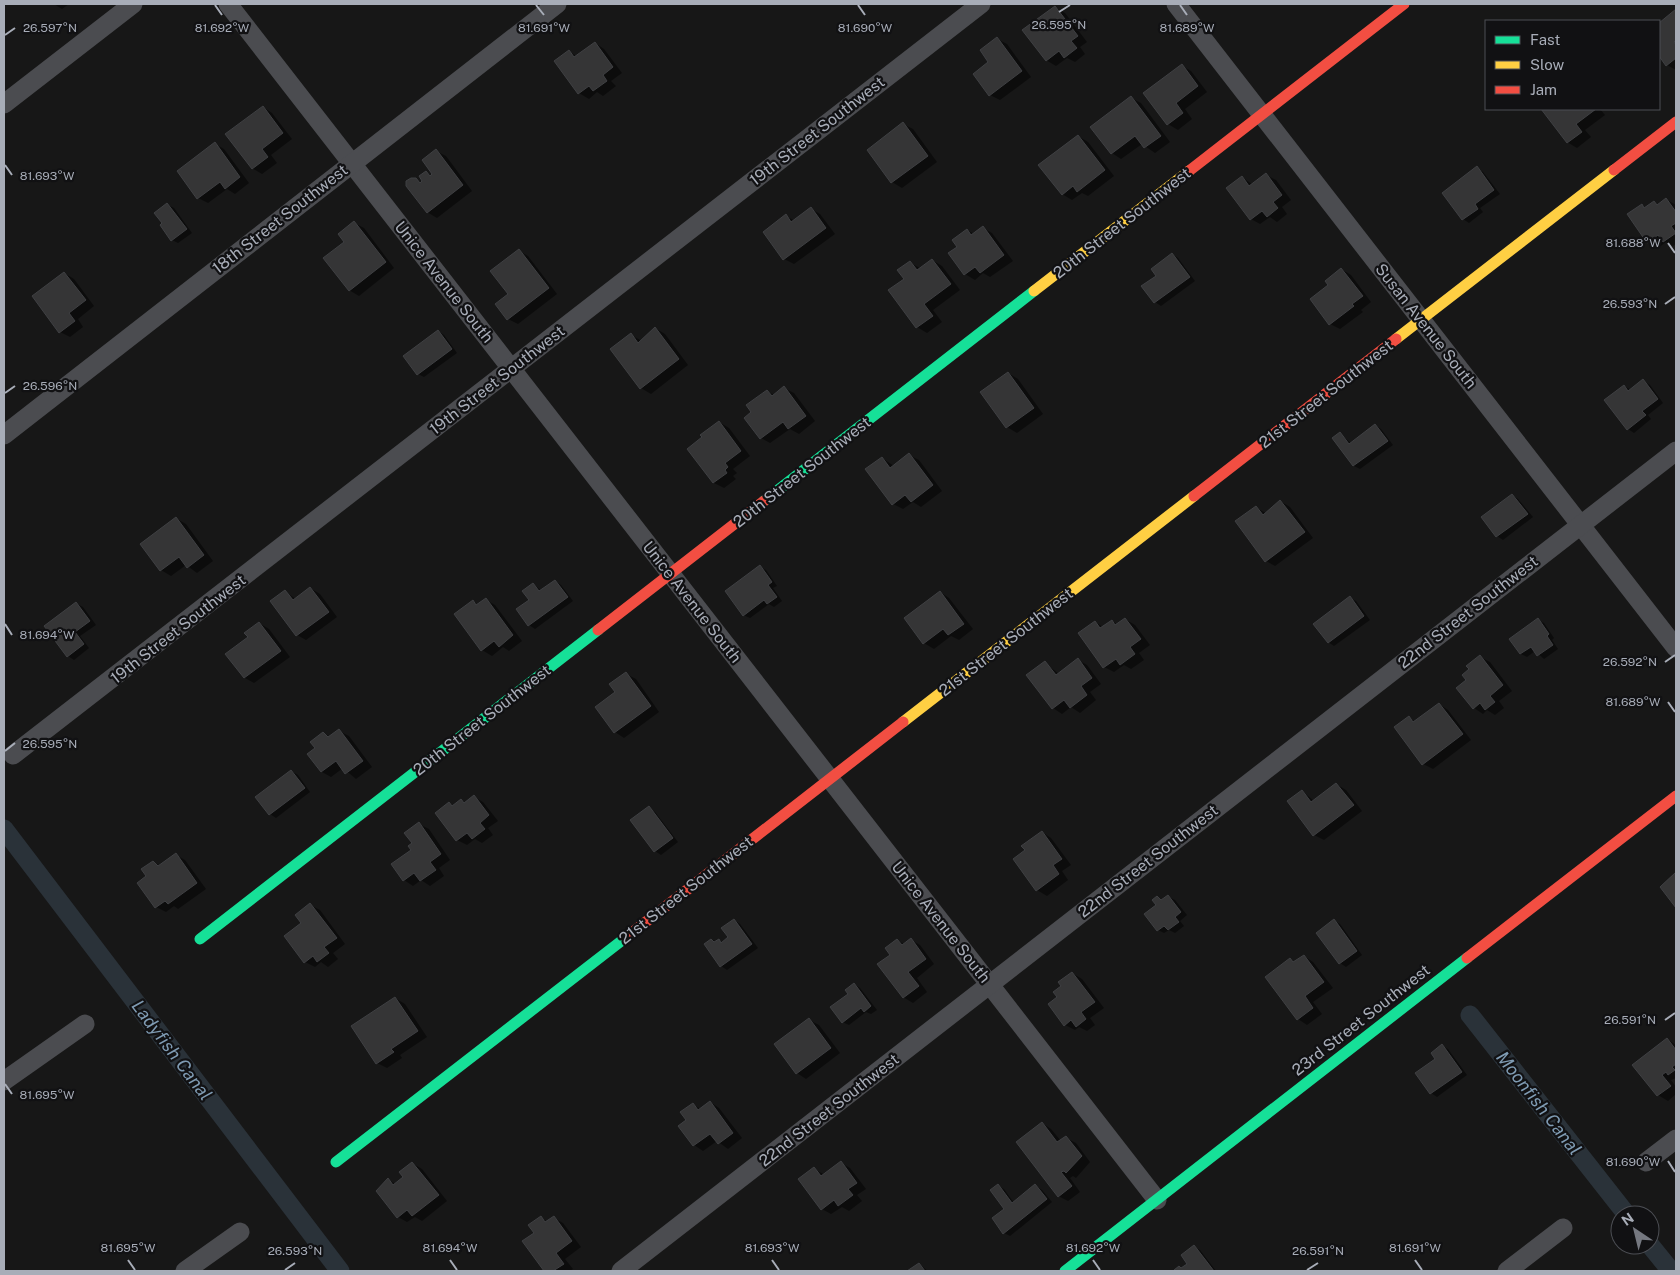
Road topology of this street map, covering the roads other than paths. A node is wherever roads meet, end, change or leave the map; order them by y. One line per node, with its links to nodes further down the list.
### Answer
1 (133, 4): 7 (street)
2 (228, 4): 10 (street, Unice Avenue South)
3 (557, 4): 10 (street, 18th Street Southwest)
4 (981, 4): 12 (street, 19th Street Southwest)
5 (1176, 4): 8 (street, Susan Avenue South)
6 (1404, 4): 8 (street, 20th Street Southwest)
7 (4, 104)
8 (1262, 115): 11 (street, Susan Avenue South); 16 (street, 20th Street Southwest)
9 (1676, 122): 11 (street, 21st Street Southwest)
10 (352, 164): 12 (street, Unice Avenue South); 13 (street, 18th Street Southwest)
11 (1422, 320): 15 (street, Susan Avenue South); 19 (street, 21st Street Southwest)
12 (511, 369): 16 (street, Unice Avenue South); 18 (street, 19th Street Southwest)
13 (4, 435)
14 (1676, 451): 15 (street, 22nd Street Southwest)
15 (1582, 525): 17 (street, Susan Avenue South); 22 (street, 22nd Street Southwest)
16 (670, 575): 19 (street, Unice Avenue South); 21 (street, 20th Street Southwest)
17 (1676, 648)
18 (13, 756)
19 (830, 778): 22 (street, Unice Avenue South); 26 (street, 21st Street Southwest)
20 (1676, 796): 28 (street, 23rd Street Southwest)
21 (200, 939)
22 (990, 985): 28 (street, Unice Avenue South); 32 (street, 22nd Street Southwest)
23 (85, 1024): 24 (street)
24 (4, 1081)
25 (1676, 1139): 27 (street)
26 (336, 1162)
27 (1646, 1162)
28 (1157, 1200): 33 (street, 23rd Street Southwest)
29 (1563, 1228): 34 (street)
30 (240, 1232): 31 (street)
31 (184, 1271)
32 (621, 1271)
33 (1065, 1271)
34 (1507, 1271)

